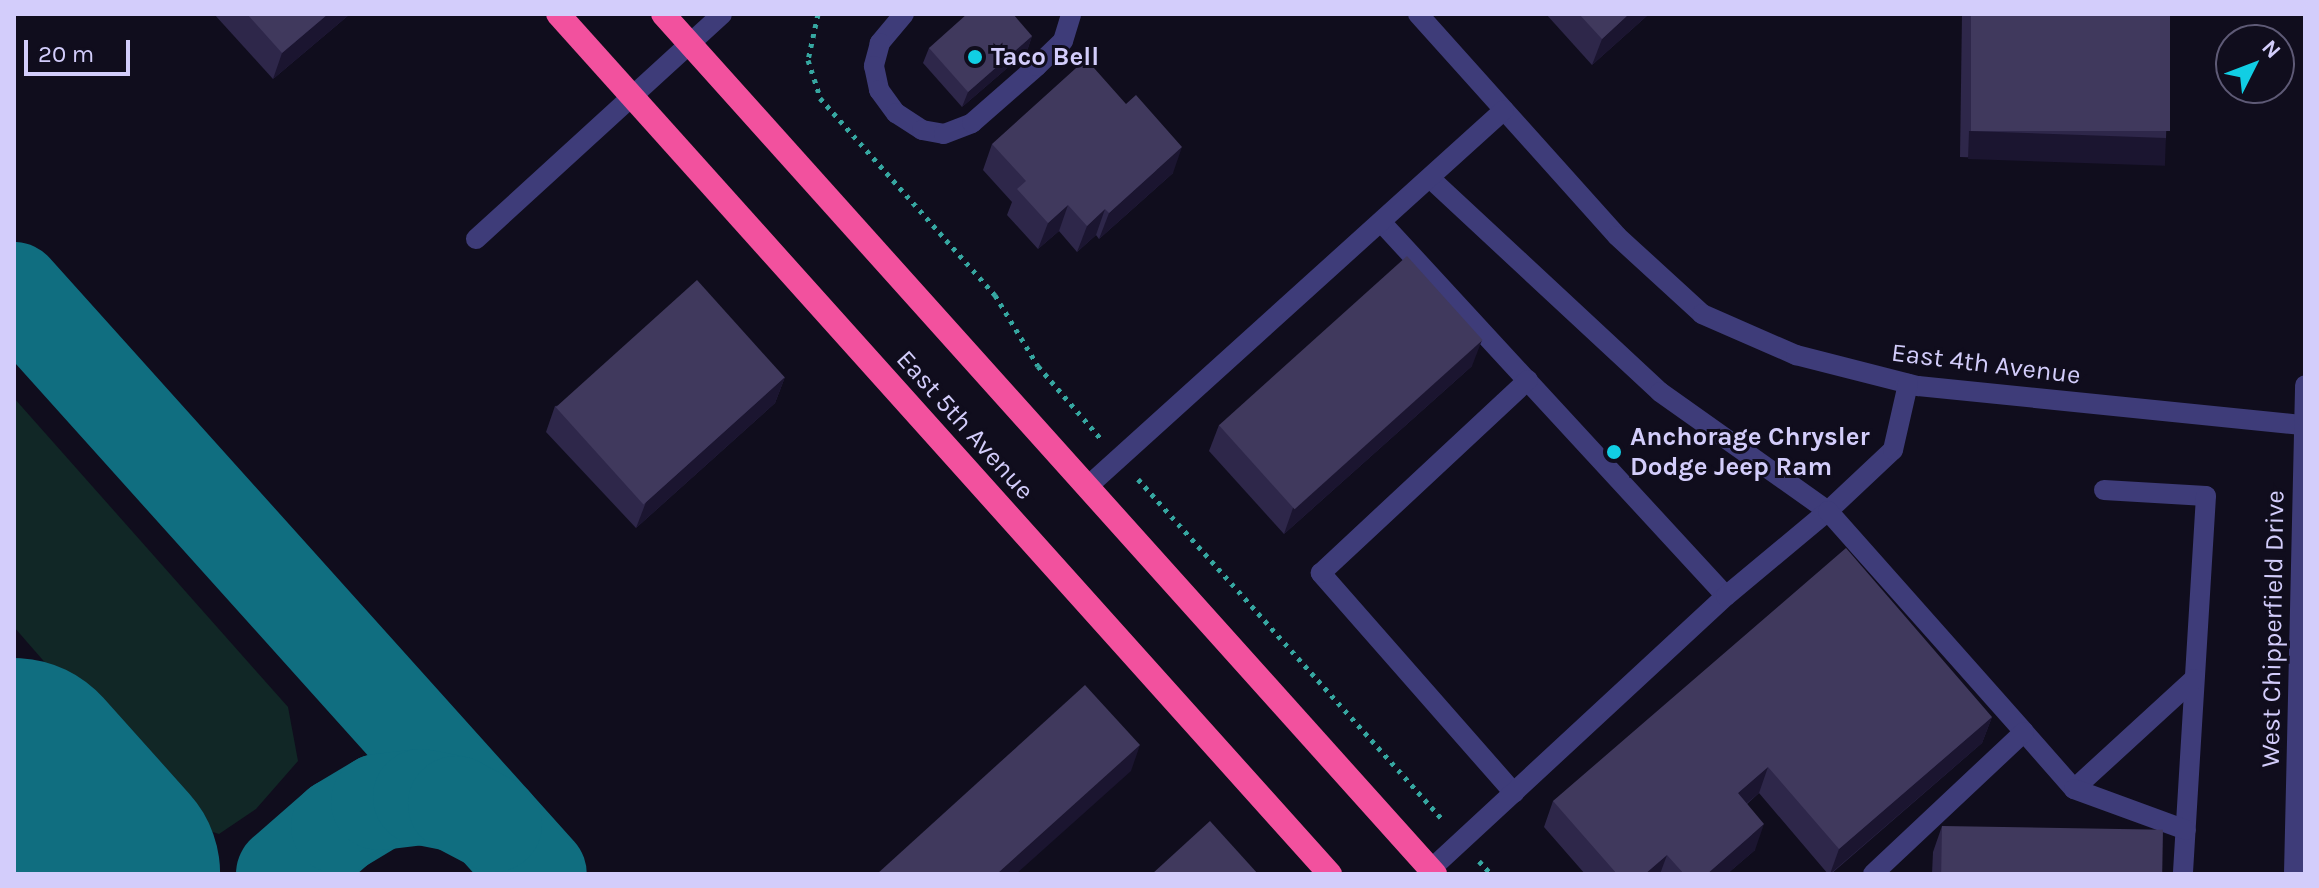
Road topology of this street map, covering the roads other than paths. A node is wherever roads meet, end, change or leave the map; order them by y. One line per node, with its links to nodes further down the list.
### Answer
1 (558, 14): 8 (highway, East 5th Avenue)
2 (663, 14): 7 (highway, East 5th Avenue)
3 (722, 14): 7 (street)
4 (904, 14): 5 (street)
5 (1071, 14)
6 (1418, 14): 9 (street, East 4th Avenue)
7 (689, 43): 8 (street); 18 (highway, East 5th Avenue)
8 (632, 96): 12 (street); 28 (highway, East 5th Avenue)
9 (1504, 110): 10 (street); 14 (street, East 4th Avenue)
10 (1432, 180): 11 (street); 20 (street)
11 (1382, 223): 13 (street); 18 (street)
12 (476, 239)
13 (1528, 380): 21 (street); 25 (street)
14 (1908, 384): 16 (street, East 4th Avenue); 20 (street)
15 (2305, 385): 16 (street, West Chipperfield Drive)
16 (2303, 425): 17 (street, West Chipperfield Drive)
17 (2303, 482): 31 (street, West Chipperfield Drive)
18 (1087, 487): 27 (highway, East 5th Avenue)
19 (2104, 490): 22 (street)
20 (1828, 511): 21 (street); 23 (street)
21 (1726, 596): 25 (street)
22 (2194, 679): 24 (street); 26 (street)
23 (2024, 732): 24 (street); 29 (street)
24 (2074, 789): 26 (street)
25 (1514, 793): 27 (street)
26 (2186, 830): 30 (street)
27 (1433, 872)
28 (1330, 874)
29 (1873, 874)
30 (2183, 874)
31 (2294, 874)

